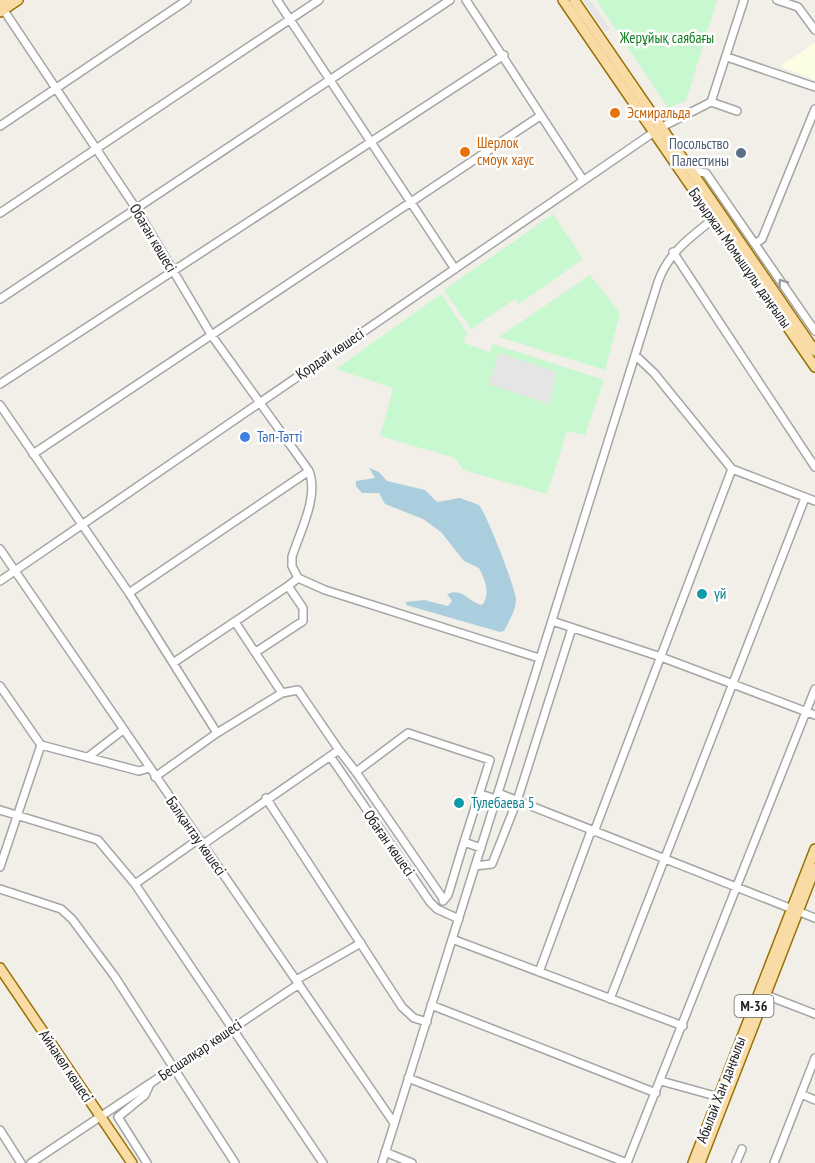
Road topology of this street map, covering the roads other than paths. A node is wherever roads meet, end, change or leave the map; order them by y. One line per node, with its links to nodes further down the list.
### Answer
1 (18, 0): 11 (main road)
2 (187, 0): 18 (street)
3 (278, 0): 12 (street)
4 (319, 0): 12 (street)
5 (450, 0): 16 (street)
6 (466, 0): 14 (street)
7 (563, 0): 24 (main road, Бауыржан Момышұлы даңғылы)
8 (574, 0): 24 (main road, Бауыржан Момышұлы даңғылы)
9 (744, 0): 15 (street)
10 (777, 0): 13 (street)
11 (2, 6): 18 (street, Обаған көшесі)
12 (290, 20): 16 (street); 26 (street)
13 (815, 30)
14 (504, 55): 22 (street); 25 (street)
15 (727, 57): 17 (street); 19 (street)
16 (330, 81): 25 (street); 30 (street)
17 (815, 87)
18 (56, 89): 23 (street); 26 (street, Обаған көшесі)
19 (711, 102): 21 (street); 24 (street, Қордай көшесі)
20 (815, 109): 33 (street)
21 (737, 111)
22 (540, 116): 28 (street); 29 (street)
23 (0, 126)
24 (656, 130): 27 (main road, Бауыржан Момышұлы даңғылы); 28 (street, Қордай көшесі); 32 (main road, Бауыржан Момышұлы даңғылы)
25 (372, 141): 29 (street); 36 (street)
26 (96, 150): 30 (street, Обаған көшесі); 31 (street)
27 (692, 171): 32 (main road, Бауыржан Момышұлы даңғылы); 33 (street)
28 (583, 180): 35 (street, Қордай көшесі)
29 (411, 203): 35 (street); 39 (street)
30 (137, 210): 36 (street, Обаған көшесі); 37 (street)
31 (0, 213)
32 (717, 216): 34 (street); 40 (main road, Бауыржан Момышұлы даңғылы); 42 (main road, Бауыржан Момышұлы даңғылы)
33 (755, 244): 38 (street, one-way to 33)
34 (673, 252): 41 (street); 47 (street)
35 (455, 269): 44 (street, Қордай көшесі)
36 (172, 271): 39 (street, Обаған көшесі); 43 (street)
37 (0, 299)
38 (815, 331)
39 (212, 336): 44 (street, Обаған көшесі); 46 (street)
40 (815, 351)
41 (635, 355): 48 (street); 59 (street)
42 (815, 367)
43 (0, 384)
44 (261, 401): 49 (street, Обаған көшесі); 52 (street, Қордай көшесі)
45 (0, 405): 46 (street)
46 (33, 454): 52 (street)
47 (815, 467)
48 (732, 469): 50 (street); 63 (street)
49 (309, 471): 55 (street); 58 (street)
50 (805, 498): 51 (street); 66 (street)
51 (815, 501)
52 (81, 524): 54 (street, Қордай көшесі); 58 (street)
53 (0, 549): 54 (street, Балқантау көшесі)
54 (15, 570): 56 (street, Қордай көшесі); 72 (street, Балқантау көшесі)
55 (298, 578): 57 (street); 64 (street)
56 (0, 581)
57 (288, 586): 60 (street); 62 (street)
58 (129, 593): 65 (street)
59 (552, 621): 61 (street); 64 (street)
60 (235, 622): 62 (street); 65 (street)
61 (572, 628): 63 (street); 84 (street)
62 (256, 652): 69 (street)
63 (661, 657): 66 (street); 89 (street)
64 (539, 658): 82 (street)
65 (173, 663): 73 (street)
66 (731, 684): 70 (street); 94 (street)
67 (0, 686): 74 (street)
68 (815, 689): 70 (street)
69 (282, 693): 73 (street); 75 (street)
70 (806, 711): 71 (street); 99 (street)
71 (815, 715)
72 (123, 730): 77 (street); 78 (street, Балқантау көшесі)
73 (217, 733): 80 (street)
74 (41, 745): 77 (street); 88 (street)
75 (339, 750): 76 (street); 79 (street)
76 (330, 756): 83 (street); 87 (street, Обаған көшесі)
77 (88, 757): 78 (street)
78 (149, 768): 80 (street, Балқантау көшесі)
79 (357, 772): 81 (street); 85 (street)
80 (155, 777): 90 (street, Балқантау көшесі)
81 (480, 794): 82 (street); 91 (street)
82 (497, 796): 84 (street); 92 (street)
83 (266, 798): 90 (street); 107 (street)
84 (517, 801): 89 (street); 95 (street)
85 (378, 803): 87 (street); 101 (street)
86 (0, 810): 88 (street)
87 (367, 811): 102 (street, Обаған көшесі)
88 (17, 816): 96 (street); 98 (street)
89 (593, 832): 94 (street); 109 (street)
90 (200, 842): 98 (street); 110 (street, Балқантау көшесі)
91 (464, 842): 92 (street); 101 (street)
92 (480, 848): 95 (street)
93 (815, 849): 103 (main road, Абылай Хан даңғылы / M-36)
94 (663, 859): 99 (street); 112 (street)
95 (475, 866): 105 (street)
96 (0, 867)
97 (815, 868): 103 (main road, Абылай Хан даңғылы / M-36)
98 (135, 884): 117 (street)
99 (735, 888): 103 (street); 116 (street)
100 (0, 890): 119 (street)
101 (444, 900): 102 (street)
102 (437, 909): 105 (street)
103 (795, 911): 104 (street); 111 (main road, Абылай Хан даңғылы / M-36); 125 (main road, Абылай Хан даңғылы / M-36)
104 (815, 918)
105 (459, 919): 106 (street)
106 (452, 939): 109 (street); 113 (street)
107 (361, 944): 110 (street, Бесшалқар көшесі); 115 (street)
108 (0, 968): 127 (main road, Айнакөл көшесі)
109 (539, 972): 112 (street)
110 (298, 982): 117 (street, Бесшалқар көшесі); 128 (street, Балқантау көшесі)
111 (766, 995): 114 (street); 142 (main road, Абылай Хан даңғылы / M-36)
112 (610, 999): 116 (street)
113 (431, 1005): 115 (street); 123 (street)
114 (815, 1014)
115 (427, 1022): 120 (street)
116 (683, 1026): 121 (street)
117 (232, 1029): 119 (street, Бесшалқар көшесі); 137 (street)
118 (815, 1058): 124 (street)
119 (172, 1070): 122 (street, Бесшалқар көшесі); 136 (street)
120 (408, 1078): 128 (street); 140 (street)
121 (661, 1081): 123 (street); 125 (street)
122 (150, 1083): 127 (street, Бесшалқар көшесі); 135 (street)
123 (656, 1093): 140 (street)
124 (801, 1094): 126 (street); 144 (street)
125 (719, 1097): 141 (main road, Абылай Хан даңғылы / M-36)
126 (815, 1100)
127 (100, 1116): 133 (street, Бесшалқар көшесі); 134 (main road, Айнакөл көшесі)
128 (394, 1123): 131 (street)
129 (0, 1130): 132 (street)
130 (742, 1149): 143 (street)
131 (385, 1152): 138 (street); 139 (street)
132 (21, 1163)
133 (31, 1163)
134 (132, 1163)
135 (147, 1163)
136 (234, 1163)
137 (323, 1163)
138 (382, 1163)
139 (412, 1163)
140 (627, 1163)
141 (693, 1163)
142 (700, 1163)
143 (736, 1163)
144 (774, 1163)

